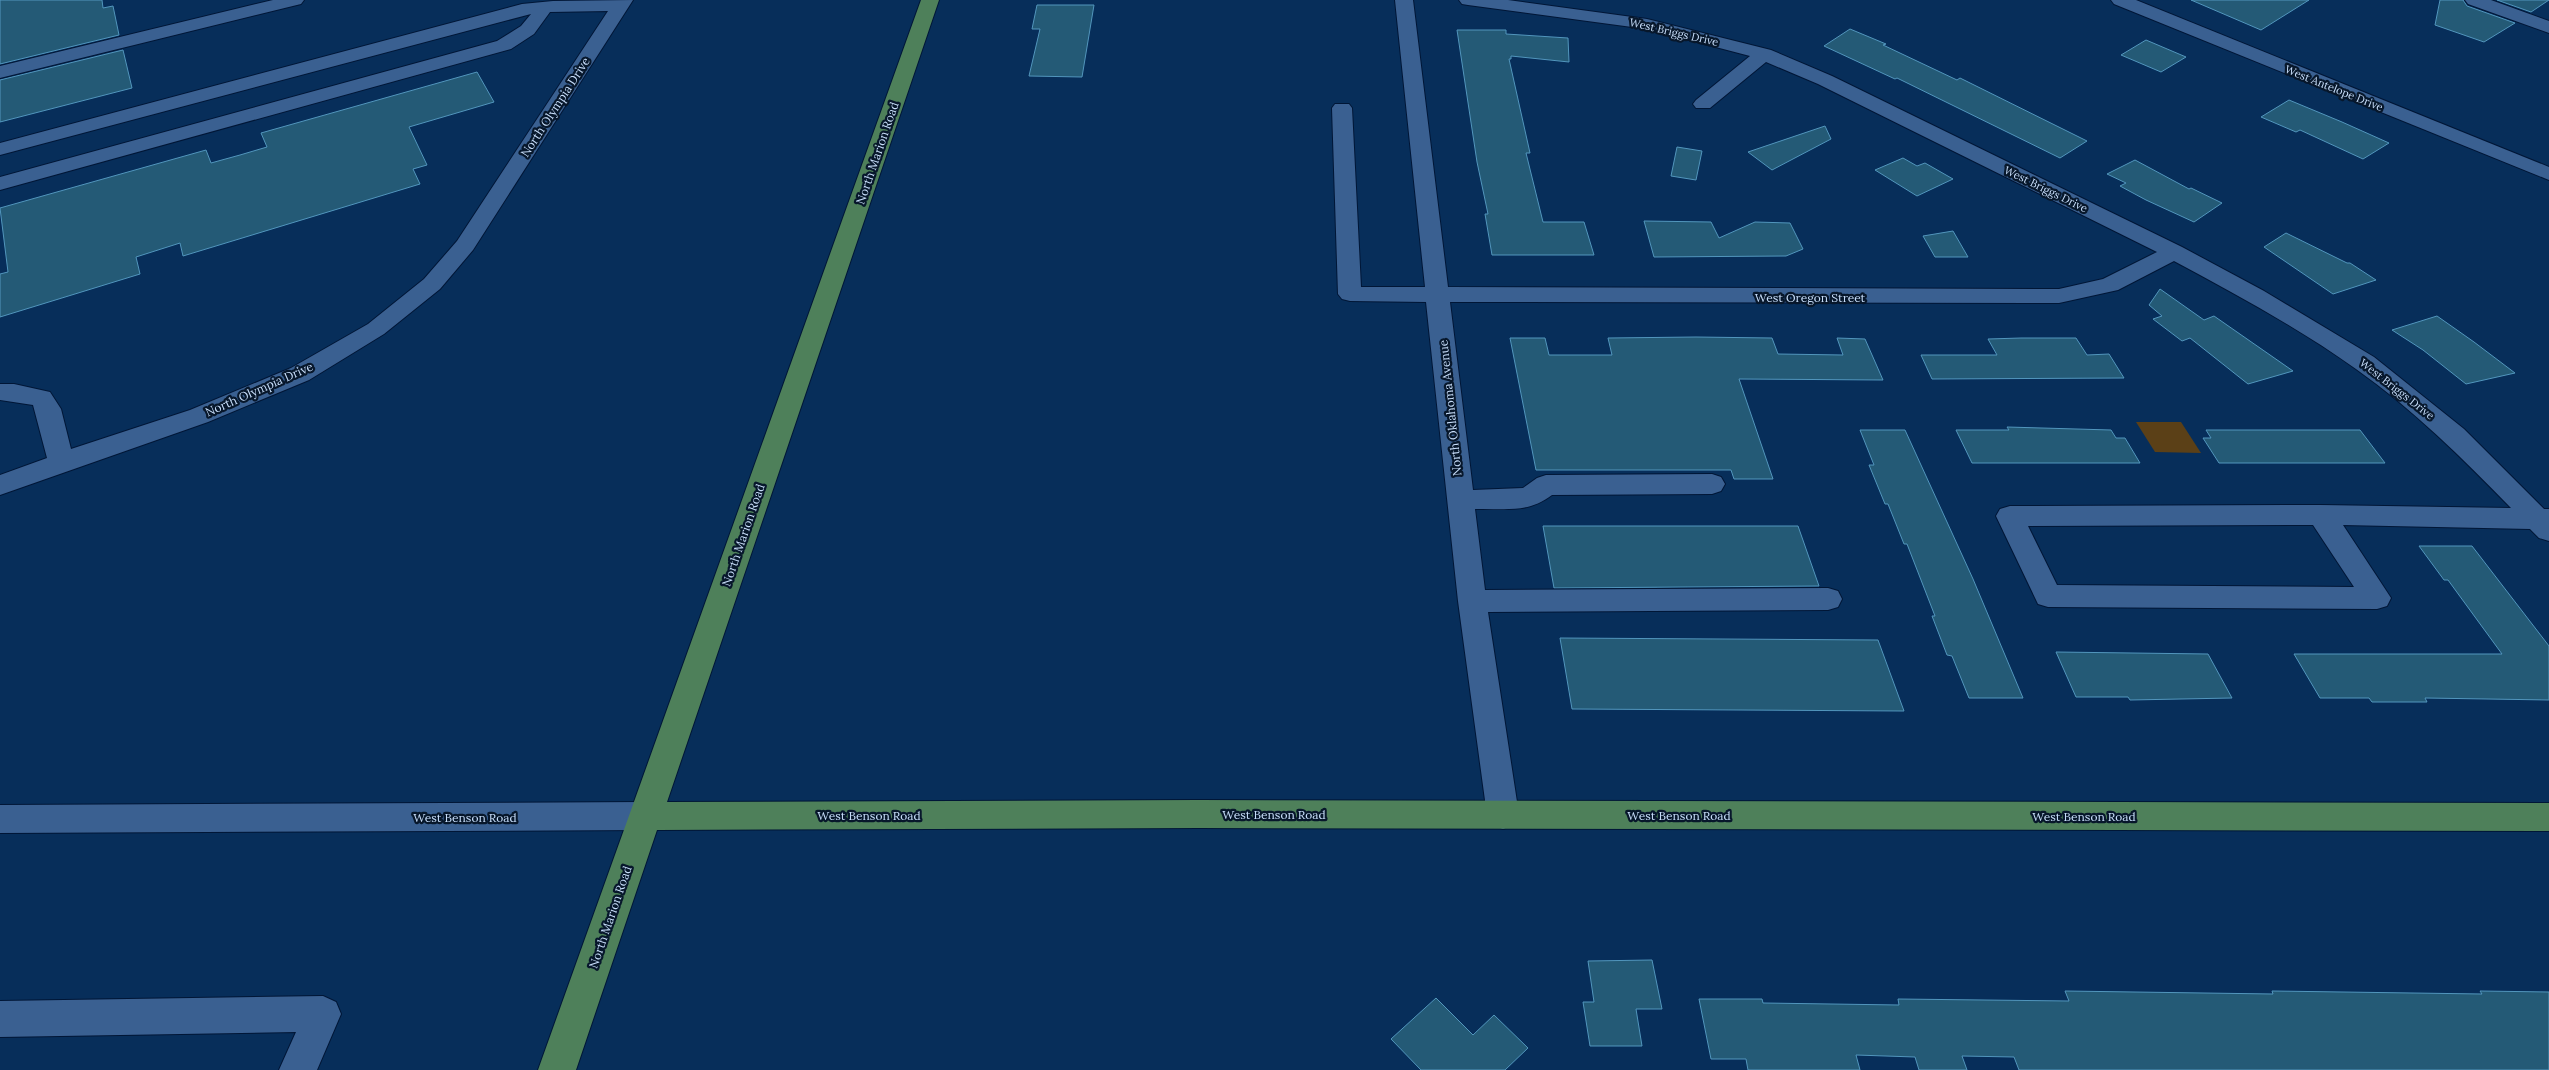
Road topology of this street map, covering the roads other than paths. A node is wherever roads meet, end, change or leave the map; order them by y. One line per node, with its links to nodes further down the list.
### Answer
1 (295, 0): 11 (street)
2 (930, 0): 29 (main road, North Marion Road)
3 (1404, 0): 18 (street, North Oklahoma Avenue)
4 (1468, 0): 10 (street, West Briggs Drive)
5 (2120, 0): 15 (street, West Antelope Drive)
6 (2474, 0): 9 (street)
7 (622, 3): 8 (street); 20 (street, North Olympia Drive)
8 (543, 7): 14 (street); 16 (street)
9 (2549, 27)
10 (1764, 54): 12 (street); 17 (street, West Briggs Drive)
11 (0, 72)
12 (1703, 104)
13 (1342, 108): 18 (street, West Oregon Street)
14 (0, 149)
15 (2549, 174)
16 (0, 184)
17 (2174, 252): 18 (street, West Oregon Street); 25 (street, West Briggs Drive)
18 (1437, 296): 23 (street, North Oklahoma Avenue)
19 (0, 392): 20 (street)
20 (61, 463): 22 (street, North Olympia Drive)
21 (1712, 484): 23 (street)
22 (0, 485)
23 (1460, 500): 27 (street, North Oklahoma Avenue)
24 (2320, 514): 24 (street); 25 (street)
25 (2546, 523)
26 (1828, 599): 27 (street)
27 (1472, 601): 28 (street, North Oklahoma Avenue)
28 (1503, 815): 29 (main road, West Benson Road); 30 (main road, West Benson Road)
29 (645, 816): 31 (street, West Benson Road); 34 (main road, North Marion Road)
30 (2549, 817)
31 (0, 819)
32 (0, 1019): 33 (street)
33 (298, 1070)
34 (557, 1070)

